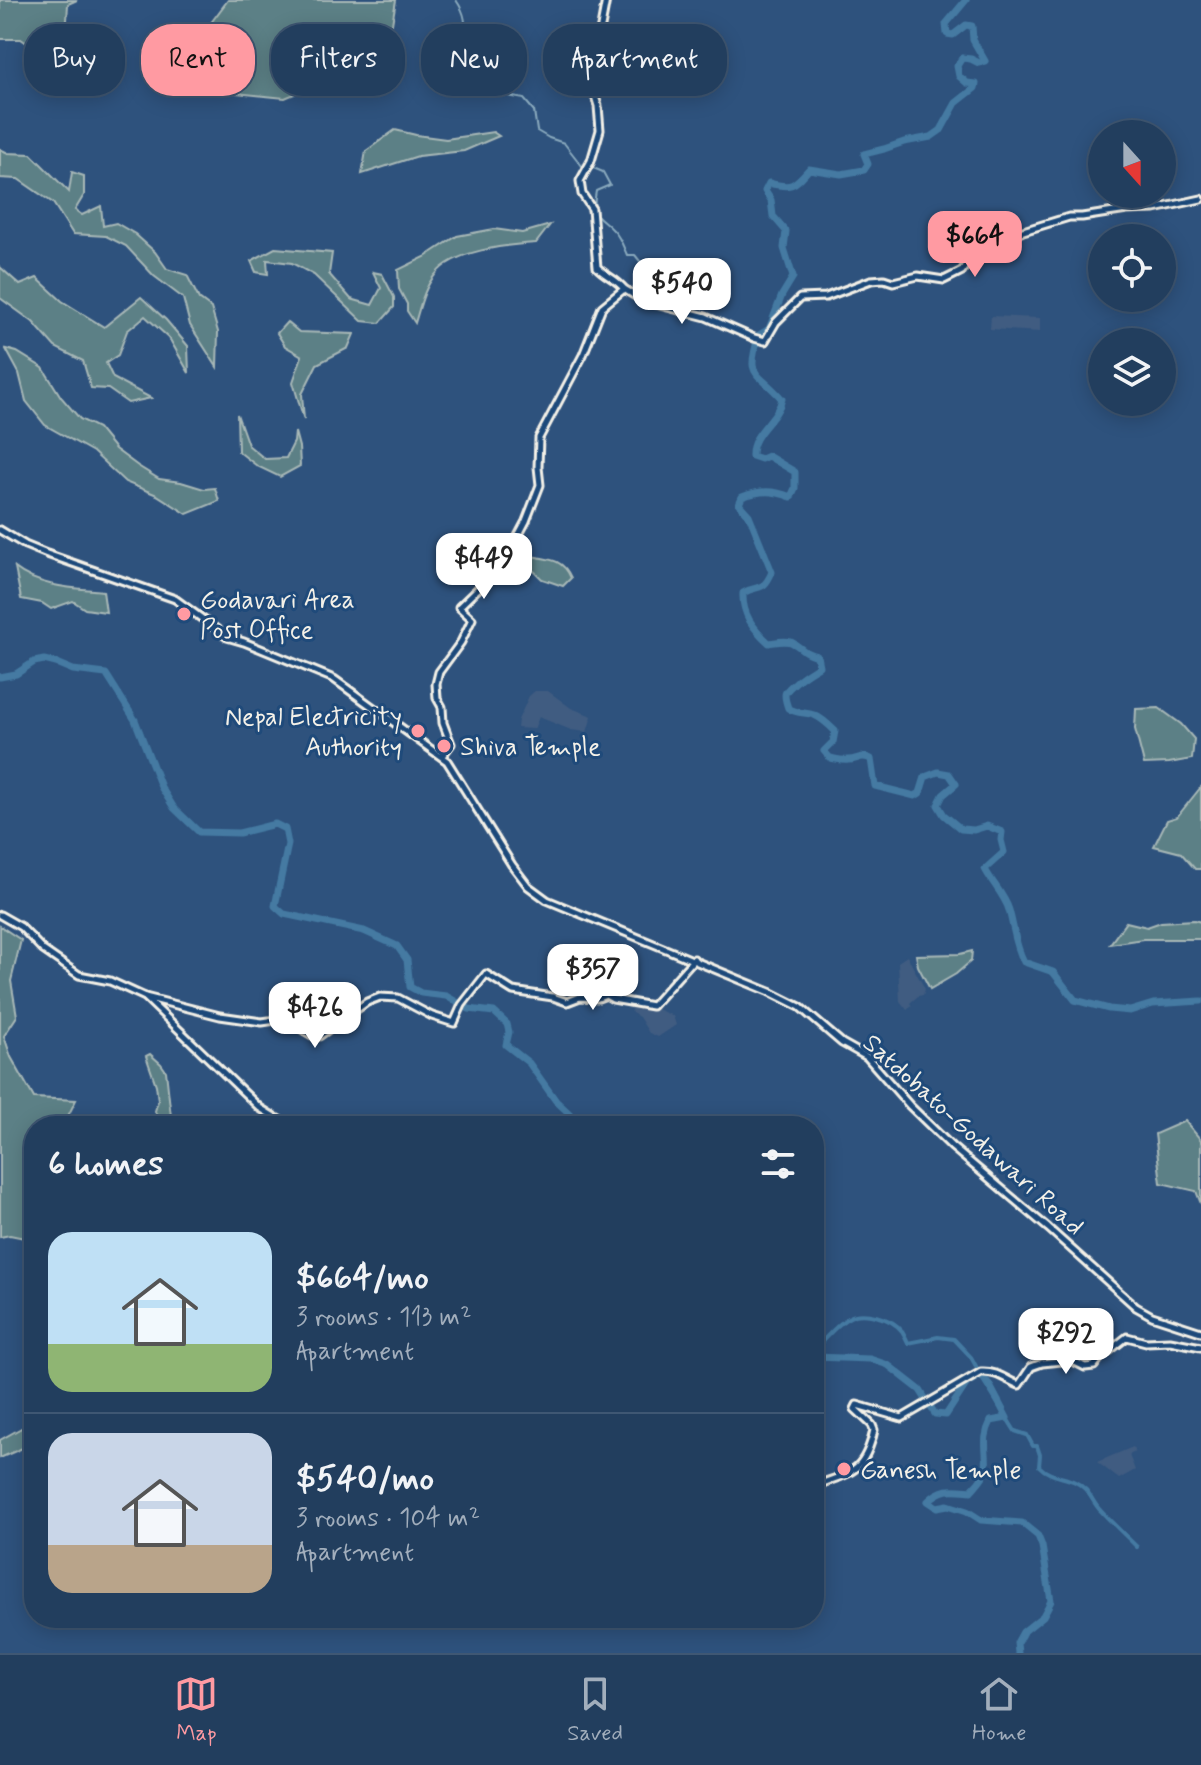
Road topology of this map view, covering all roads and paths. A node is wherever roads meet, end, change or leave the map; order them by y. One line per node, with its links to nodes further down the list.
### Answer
1 (606, 0): 3 (street)
2 (1201, 199): 3 (street)
3 (624, 289): 5 (street)
4 (0, 530): 5 (street, Satdobato-Godawari Road)
5 (442, 756): 7 (street, Satdobato-Godawari Road)
6 (0, 915): 8 (street)
7 (694, 959): 8 (street); 10 (street, Satdobato-Godawari Road)
8 (145, 997): 9 (street)
9 (272, 1116)
10 (1201, 1332)
11 (1201, 1347): 12 (street)
12 (824, 1483)

